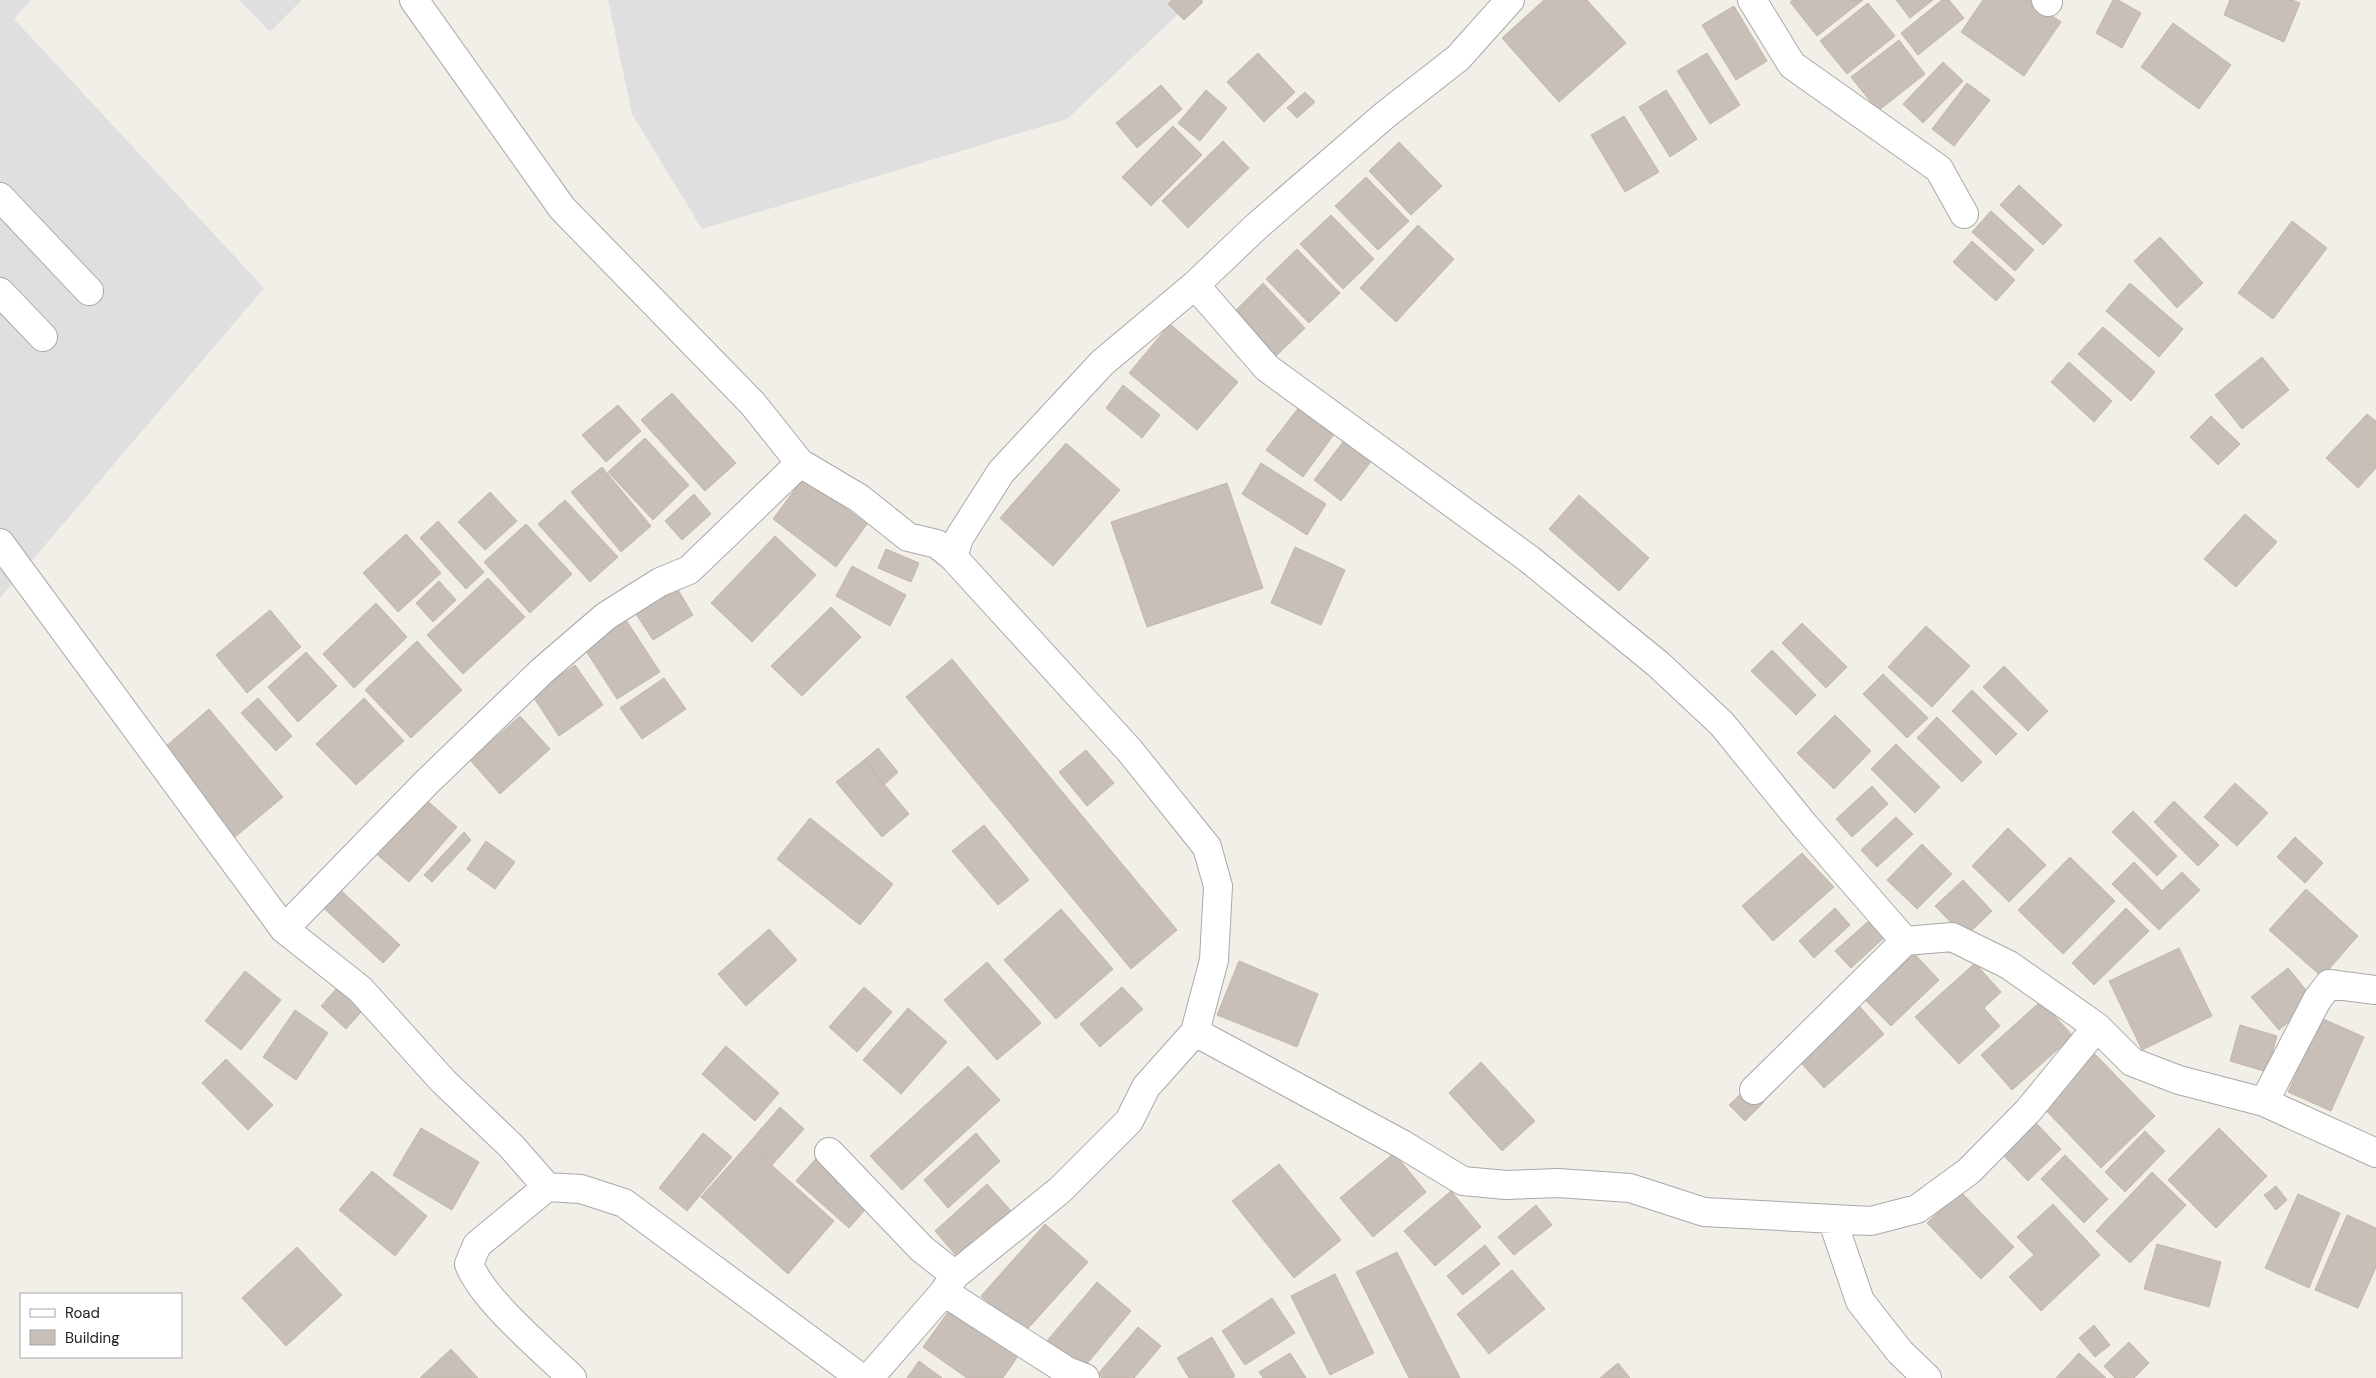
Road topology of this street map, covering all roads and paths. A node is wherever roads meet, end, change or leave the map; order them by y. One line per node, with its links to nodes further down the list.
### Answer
1 (414, 0): 10 (street)
2 (1510, 0): 6 (street)
3 (1752, 0): 5 (street)
4 (0, 197): 7 (street)
5 (1964, 214)
6 (1195, 285): 12 (street); 14 (street)
7 (89, 290)
8 (0, 292): 9 (street)
9 (43, 337)
10 (800, 463): 12 (street); 13 (street)
11 (0, 543): 13 (street)
12 (953, 557): 17 (street)
13 (284, 929): 22 (street)
14 (1905, 941): 16 (street); 18 (street)
15 (2376, 990): 19 (street)
16 (2097, 1027): 19 (street); 23 (street)
17 (1195, 1032): 23 (street); 24 (street)
18 (1754, 1090)
19 (2264, 1102): 21 (street)
20 (829, 1152): 24 (street)
21 (2376, 1153)
22 (547, 1187): 25 (street); 26 (street)
23 (1832, 1219): 29 (street)
24 (949, 1284): 27 (street); 28 (street)
25 (572, 1378)
26 (861, 1378)
27 (869, 1378)
28 (1085, 1378)
29 (1928, 1378)

